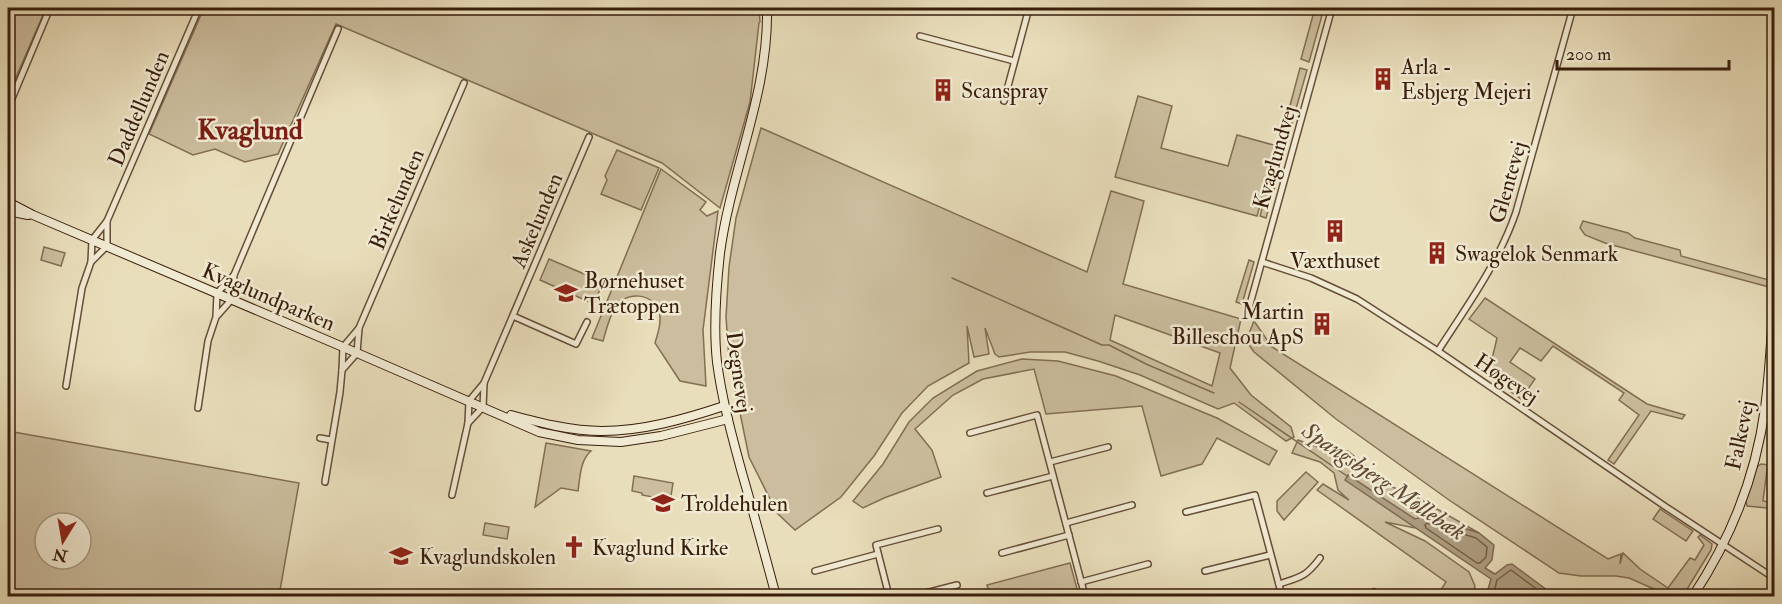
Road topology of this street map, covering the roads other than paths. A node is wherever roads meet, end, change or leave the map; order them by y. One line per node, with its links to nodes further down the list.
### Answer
1 (50, 8): 12 (street)
2 (199, 8): 17 (street, Daddellunden)
3 (767, 8): 38 (street, Degnevej)
4 (1029, 8): 9 (street)
5 (1332, 8): 21 (street, Kvaglundvej)
6 (1573, 8): 32 (street, Glentevej)
7 (338, 29): 22 (street)
8 (920, 36): 9 (street)
9 (1014, 62): 11 (street)
10 (464, 83): 30 (street, Birkelunden)
11 (1004, 101)
12 (8, 108)
13 (589, 137): 27 (street, Askelunden)
14 (8, 202): 16 (street, Kvaglundparken)
15 (8, 211): 16 (street, Kvaglundparken)
16 (33, 215): 18 (street, Kvaglundparken)
17 (107, 221): 18 (street, Daddellunden); 19 (street, Daddellunden)
18 (92, 240): 19 (street, Kvaglundparken); 20 (street)
19 (107, 246): 20 (street); 23 (street, Kvaglundparken)
20 (91, 262): 36 (street)
21 (1262, 262): 26 (street, Kvaglundvej); 32 (street, Høgevej)
22 (234, 274): 23 (street); 25 (street)
23 (217, 293): 25 (street, Kvaglundparken); 28 (street)
24 (1774, 293): 58 (street, Falkevej)
25 (232, 299): 28 (street); 31 (street, Kvaglundparken)
26 (1247, 315)
27 (513, 316): 29 (street); 35 (street, Askelunden)
28 (216, 317): 40 (street)
29 (587, 322)
30 (359, 328): 31 (street, Birkelunden); 33 (street, Birkelunden)
31 (344, 347): 33 (street, Kvaglundparken); 34 (street)
32 (1438, 351): 58 (street, Høgevej)
33 (357, 353): 34 (street); 37 (street, Kvaglundparken)
34 (342, 370): 46 (street)
35 (484, 382): 37 (street, Askelunden); 39 (street, Askelunden)
36 (66, 386)
37 (469, 401): 39 (street, Kvaglundparken); 43 (street)
38 (724, 406): 41 (street, Kvaglundparken); 42 (street, Degnevej)
39 (483, 407): 41 (street, Kvaglundparken); 43 (street)
40 (198, 408)
41 (492, 411): 42 (street, Kvaglundparken)
42 (728, 419): 70 (street, Degnevej)
43 (468, 423): 52 (street)
44 (970, 433): 48 (street)
45 (320, 438): 46 (street)
46 (331, 440): 50 (street)
47 (1108, 447): 48 (street)
48 (1050, 462): 49 (street)
49 (1053, 476): 51 (street); 55 (street)
50 (325, 483)
51 (987, 493)
52 (452, 495)
53 (1132, 505): 55 (street)
54 (1186, 512): 61 (street)
55 (1066, 523): 57 (street)
56 (938, 529): 60 (street)
57 (1069, 535): 59 (street); 67 (street)
58 (1722, 544): 66 (street, Høgevej); 75 (street, Falkevej)
59 (1002, 553)
60 (878, 554): 64 (street); 71 (street)
61 (1270, 555): 65 (street); 68 (street)
62 (1320, 558): 68 (street)
63 (1148, 564): 67 (street)
64 (814, 571)
65 (1205, 571)
66 (1774, 578)
67 (1081, 582): 73 (street)
68 (1279, 584): 74 (street)
69 (957, 585): 72 (street)
70 (776, 597)
71 (889, 597)
72 (914, 597)
73 (1085, 597)
74 (1282, 597)
75 (1693, 597)

